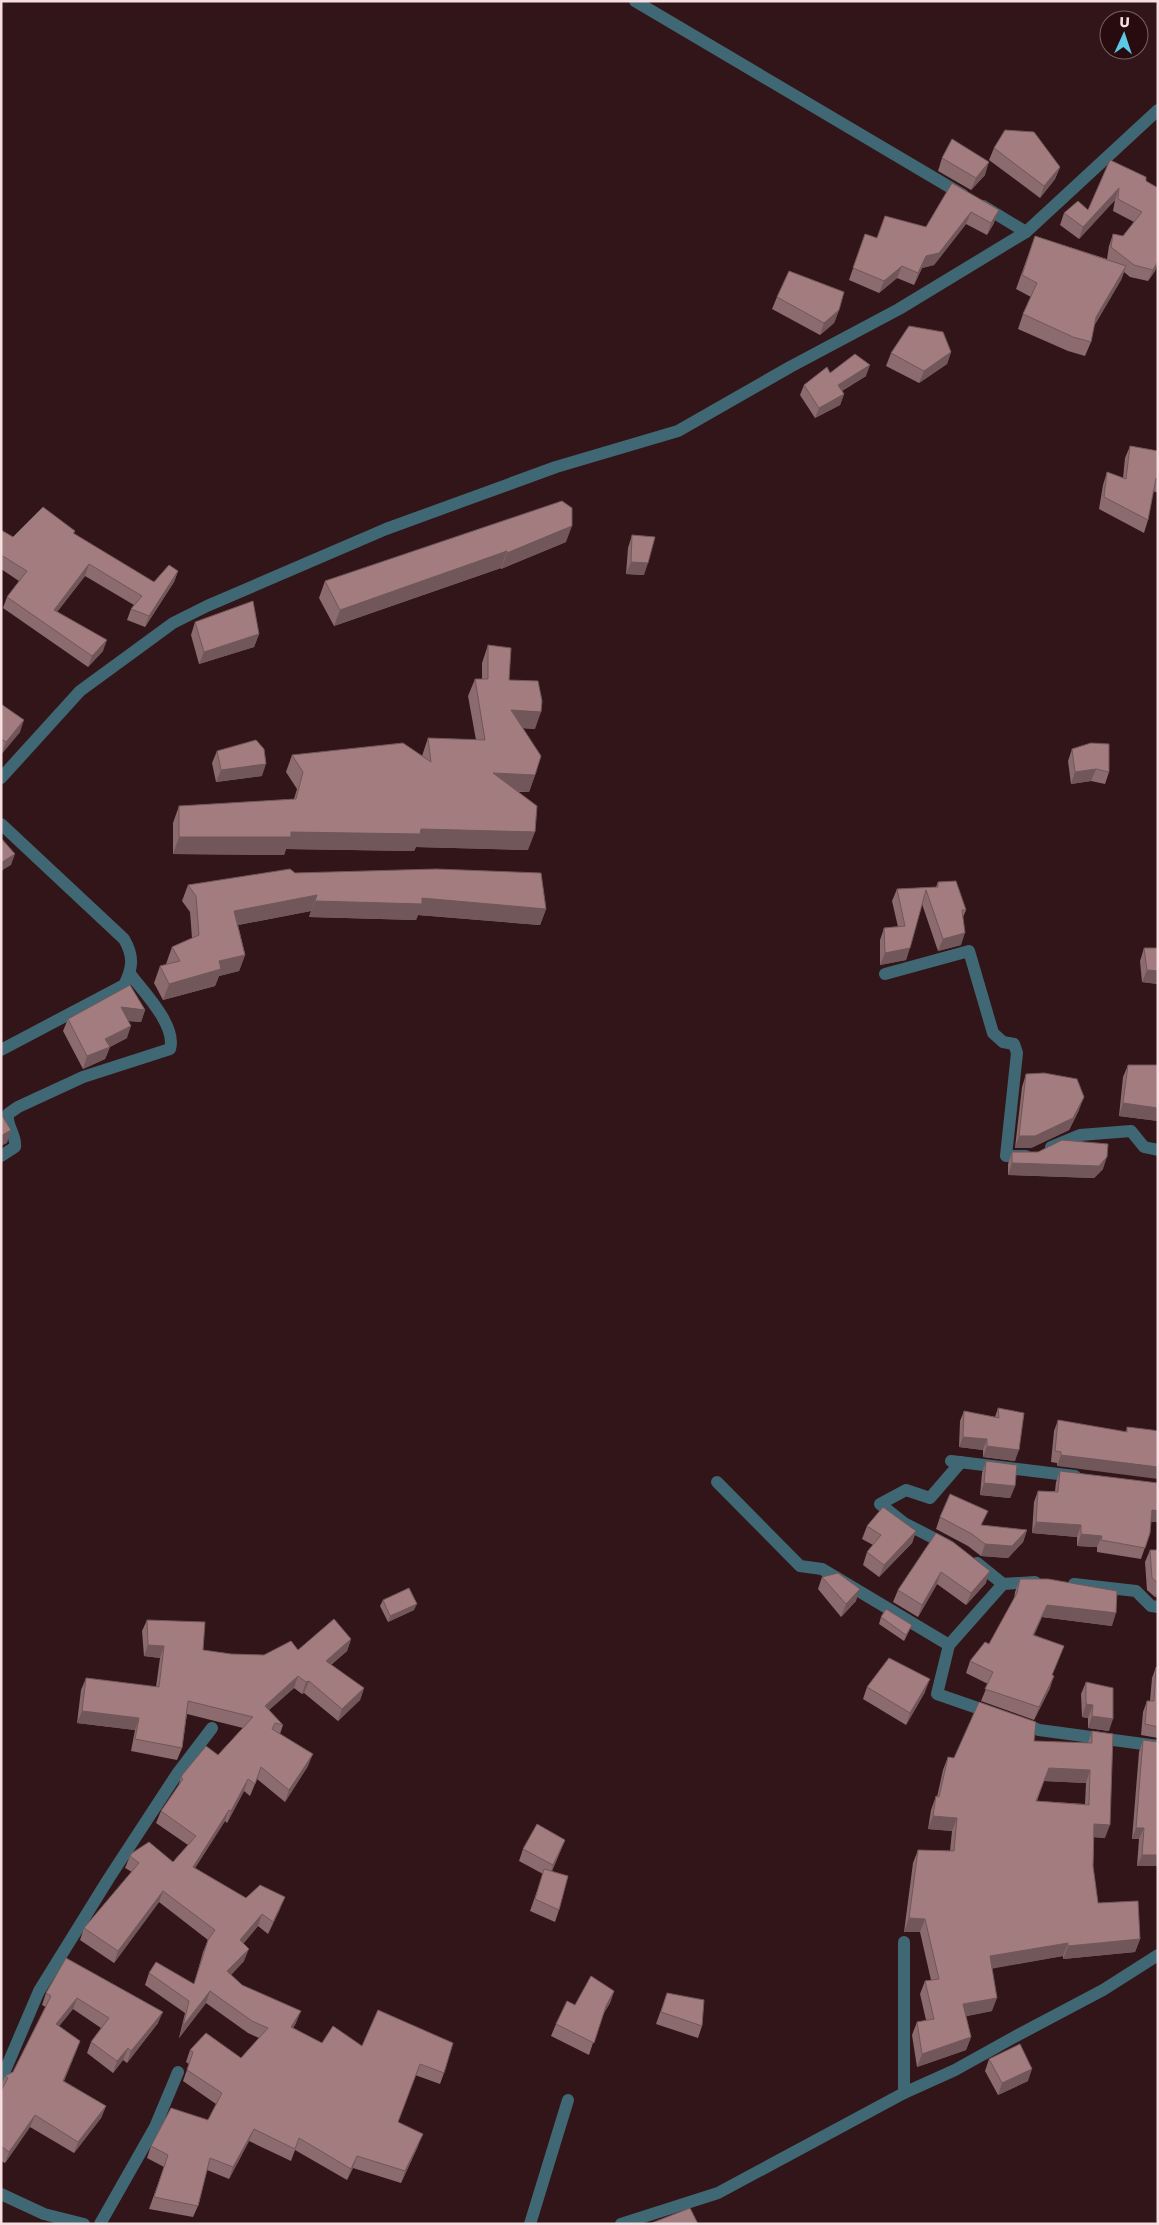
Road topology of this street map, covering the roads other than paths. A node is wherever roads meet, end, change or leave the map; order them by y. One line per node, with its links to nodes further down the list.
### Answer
1 (635, 1): 3 (street)
2 (1158, 110): 3 (street)
3 (1026, 232): 4 (street)
4 (1, 778)
5 (1, 824): 6 (street)
6 (130, 974): 8 (street); 10 (street)
7 (885, 974): 9 (street)
8 (1, 1050)
9 (1158, 1150)
10 (1, 1156)
11 (1089, 1478): 13 (street)
12 (717, 1482): 15 (street)
13 (1002, 1584): 14 (street); 15 (street)
14 (1158, 1607)
15 (948, 1645): 17 (street)
16 (212, 1728): 21 (street)
17 (1158, 1746)
18 (904, 1942): 22 (street)
19 (1158, 1955): 22 (street)
20 (178, 2072): 26 (street)
21 (1, 2080)
22 (904, 2093): 28 (street)
23 (568, 2100): 27 (street)
24 (1, 2194): 25 (street)
25 (84, 2224)
26 (100, 2224)
27 (530, 2224)
28 (621, 2224)

